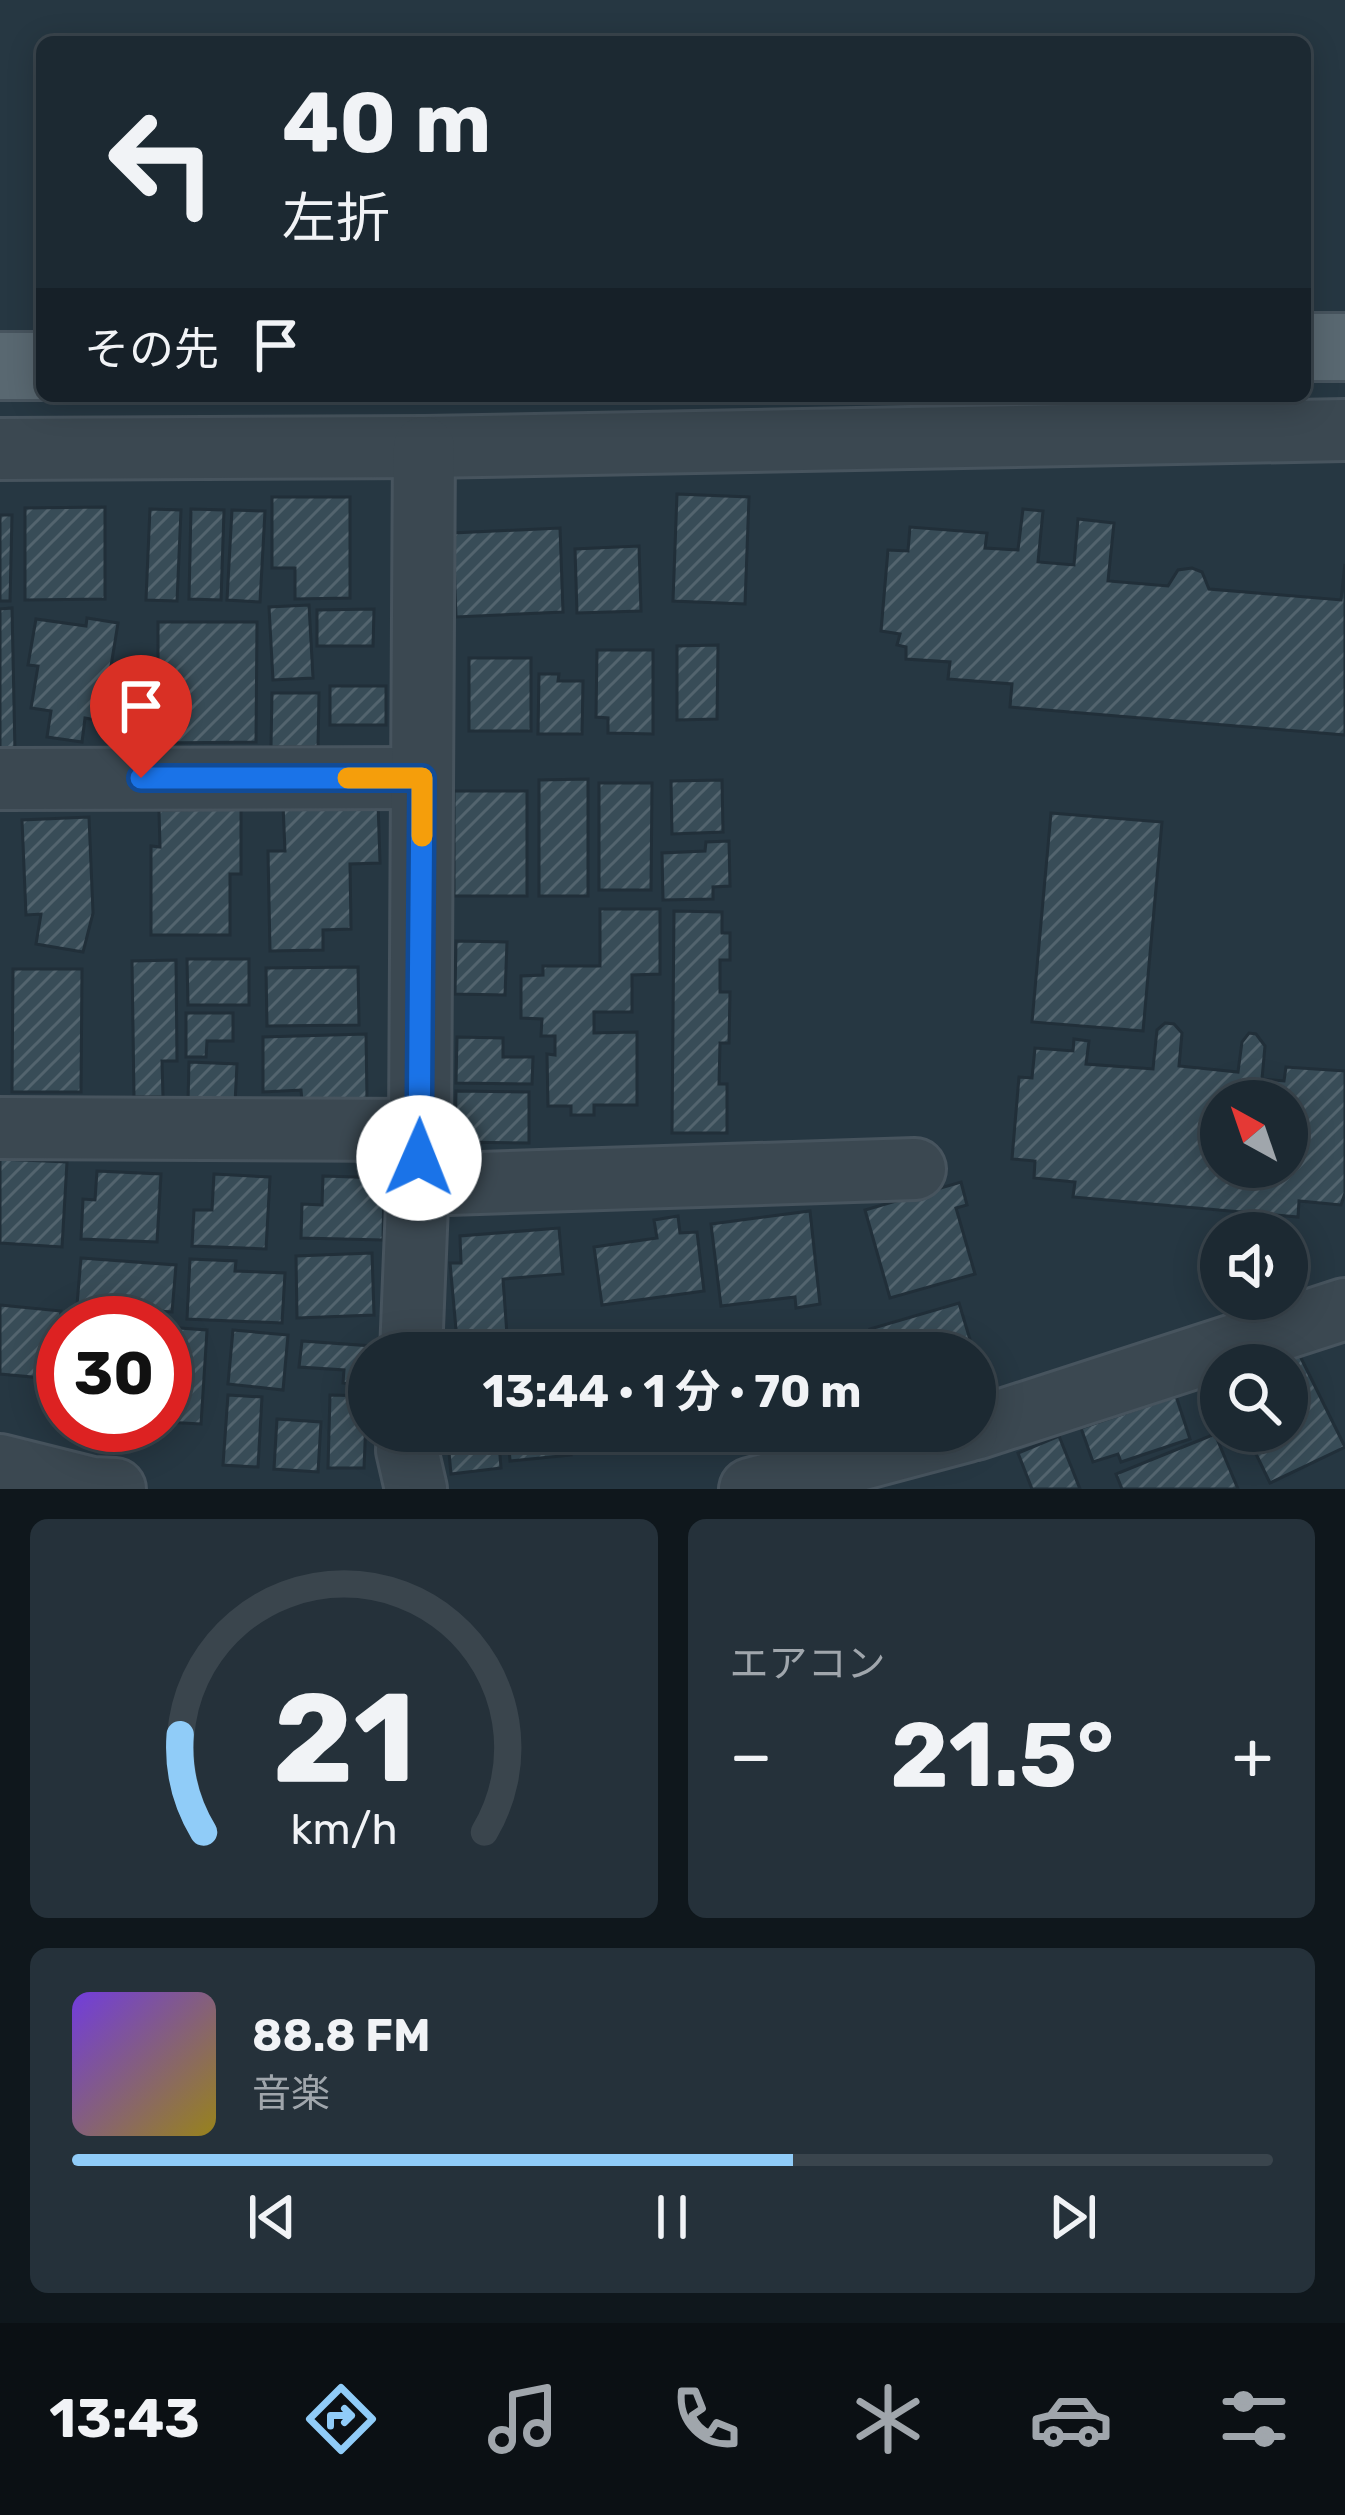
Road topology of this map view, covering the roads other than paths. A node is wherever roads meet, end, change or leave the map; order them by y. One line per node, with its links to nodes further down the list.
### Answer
1 (1311, 347): 2 (main road)
2 (1345, 347)
3 (36, 366): 4 (main road)
4 (0, 367)
5 (1345, 430): 6 (street)
6 (424, 447): 7 (street); 8 (street)
7 (0, 449)
8 (422, 778): 9 (street); 11 (street)
9 (0, 779)
10 (0, 1128): 11 (street)
11 (419, 1158): 12 (street); 14 (street)
12 (915, 1169)
13 (1345, 1309): 15 (street)
14 (412, 1332)
15 (996, 1422)
16 (407, 1452): 20 (street)
17 (889, 1452): 21 (street)
18 (0, 1465): 19 (street)
19 (115, 1489)
20 (416, 1489)
21 (750, 1489)

